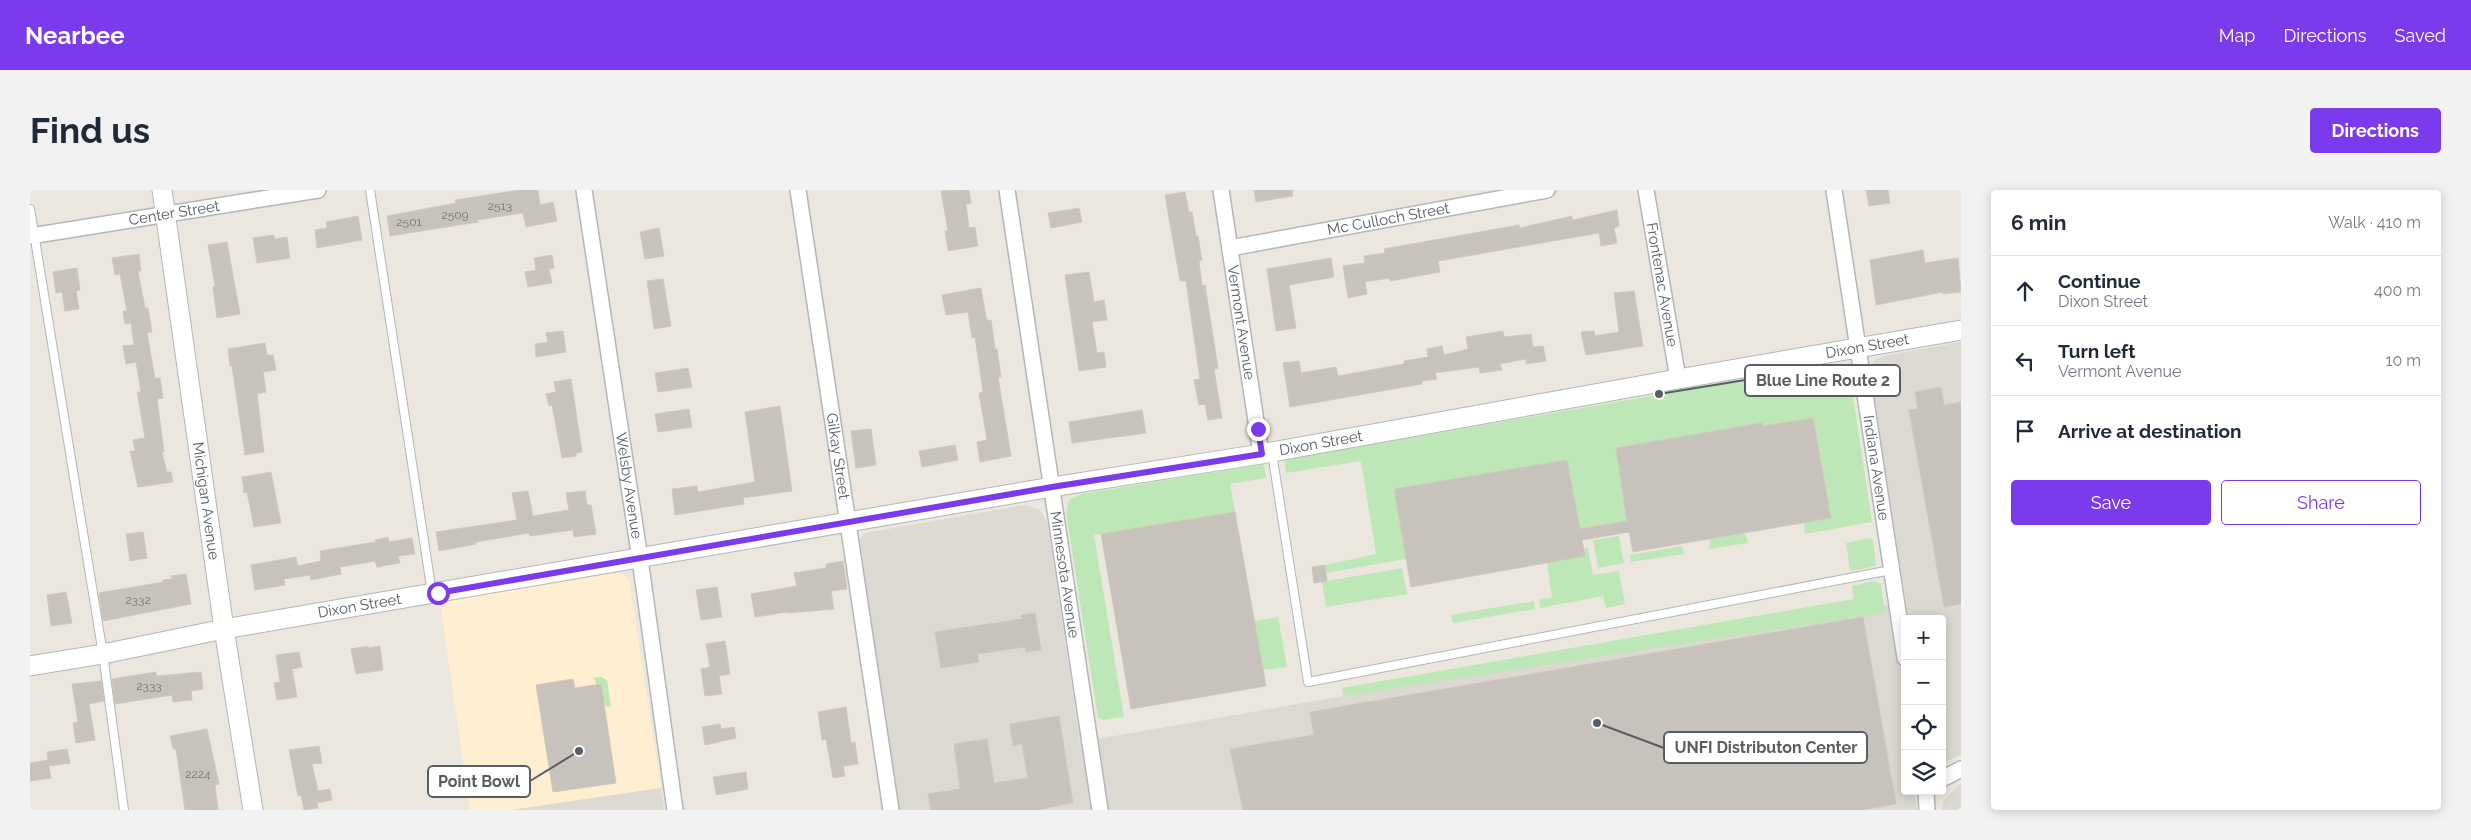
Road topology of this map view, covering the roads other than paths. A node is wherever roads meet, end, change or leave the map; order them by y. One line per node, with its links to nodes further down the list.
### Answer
1 (162, 190): 12 (street, Michigan Avenue)
2 (318, 190): 12 (street, Center Street)
3 (370, 190): 23 (lane)
4 (584, 190): 21 (street, Welsby Avenue)
5 (798, 190): 20 (street, Gilkay Street)
6 (1007, 190): 19 (street, Minnesota Avenue)
7 (1221, 190): 14 (street, Vermont Avenue)
8 (1547, 190): 14 (street, Mc Culloch Street)
9 (1646, 190): 17 (street, Frontenac Avenue)
10 (1834, 190): 16 (street, Indiana Avenue)
11 (30, 209): 13 (lane)
12 (166, 216): 13 (street, Center Street); 24 (street, Michigan Avenue)
13 (32, 236): 26 (lane)
14 (1230, 248): 18 (street, Vermont Avenue)
15 (1961, 330): 16 (street, Dixon Street)
16 (1858, 348): 17 (street, Dixon Street); 22 (street, Indiana Avenue)
17 (1678, 379): 18 (street, Dixon Street)
18 (1267, 454): 19 (street, Dixon Street); 22 (lane)
19 (1052, 487): 20 (street, Dixon Street); 35 (street, Minnesota Avenue)
20 (847, 523): 21 (street, Dixon Street); 34 (street, Gilkay Street)
21 (640, 559): 23 (street, Dixon Street); 33 (street, Welsby Avenue)
22 (1891, 570): 25 (street, Indiana Avenue)
23 (432, 594): 24 (street, Dixon Street)
24 (224, 629): 26 (street, Dixon Street); 32 (street, Michigan Avenue)
25 (1901, 633)
26 (102, 654): 27 (street, Dixon Street); 31 (lane)
27 (30, 666)
28 (1961, 769): 29 (street)
29 (1946, 776)
30 (1926, 795): 36 (street)
31 (124, 810)
32 (253, 810)
33 (674, 810)
34 (891, 810)
35 (1100, 810)
36 (1928, 810)

